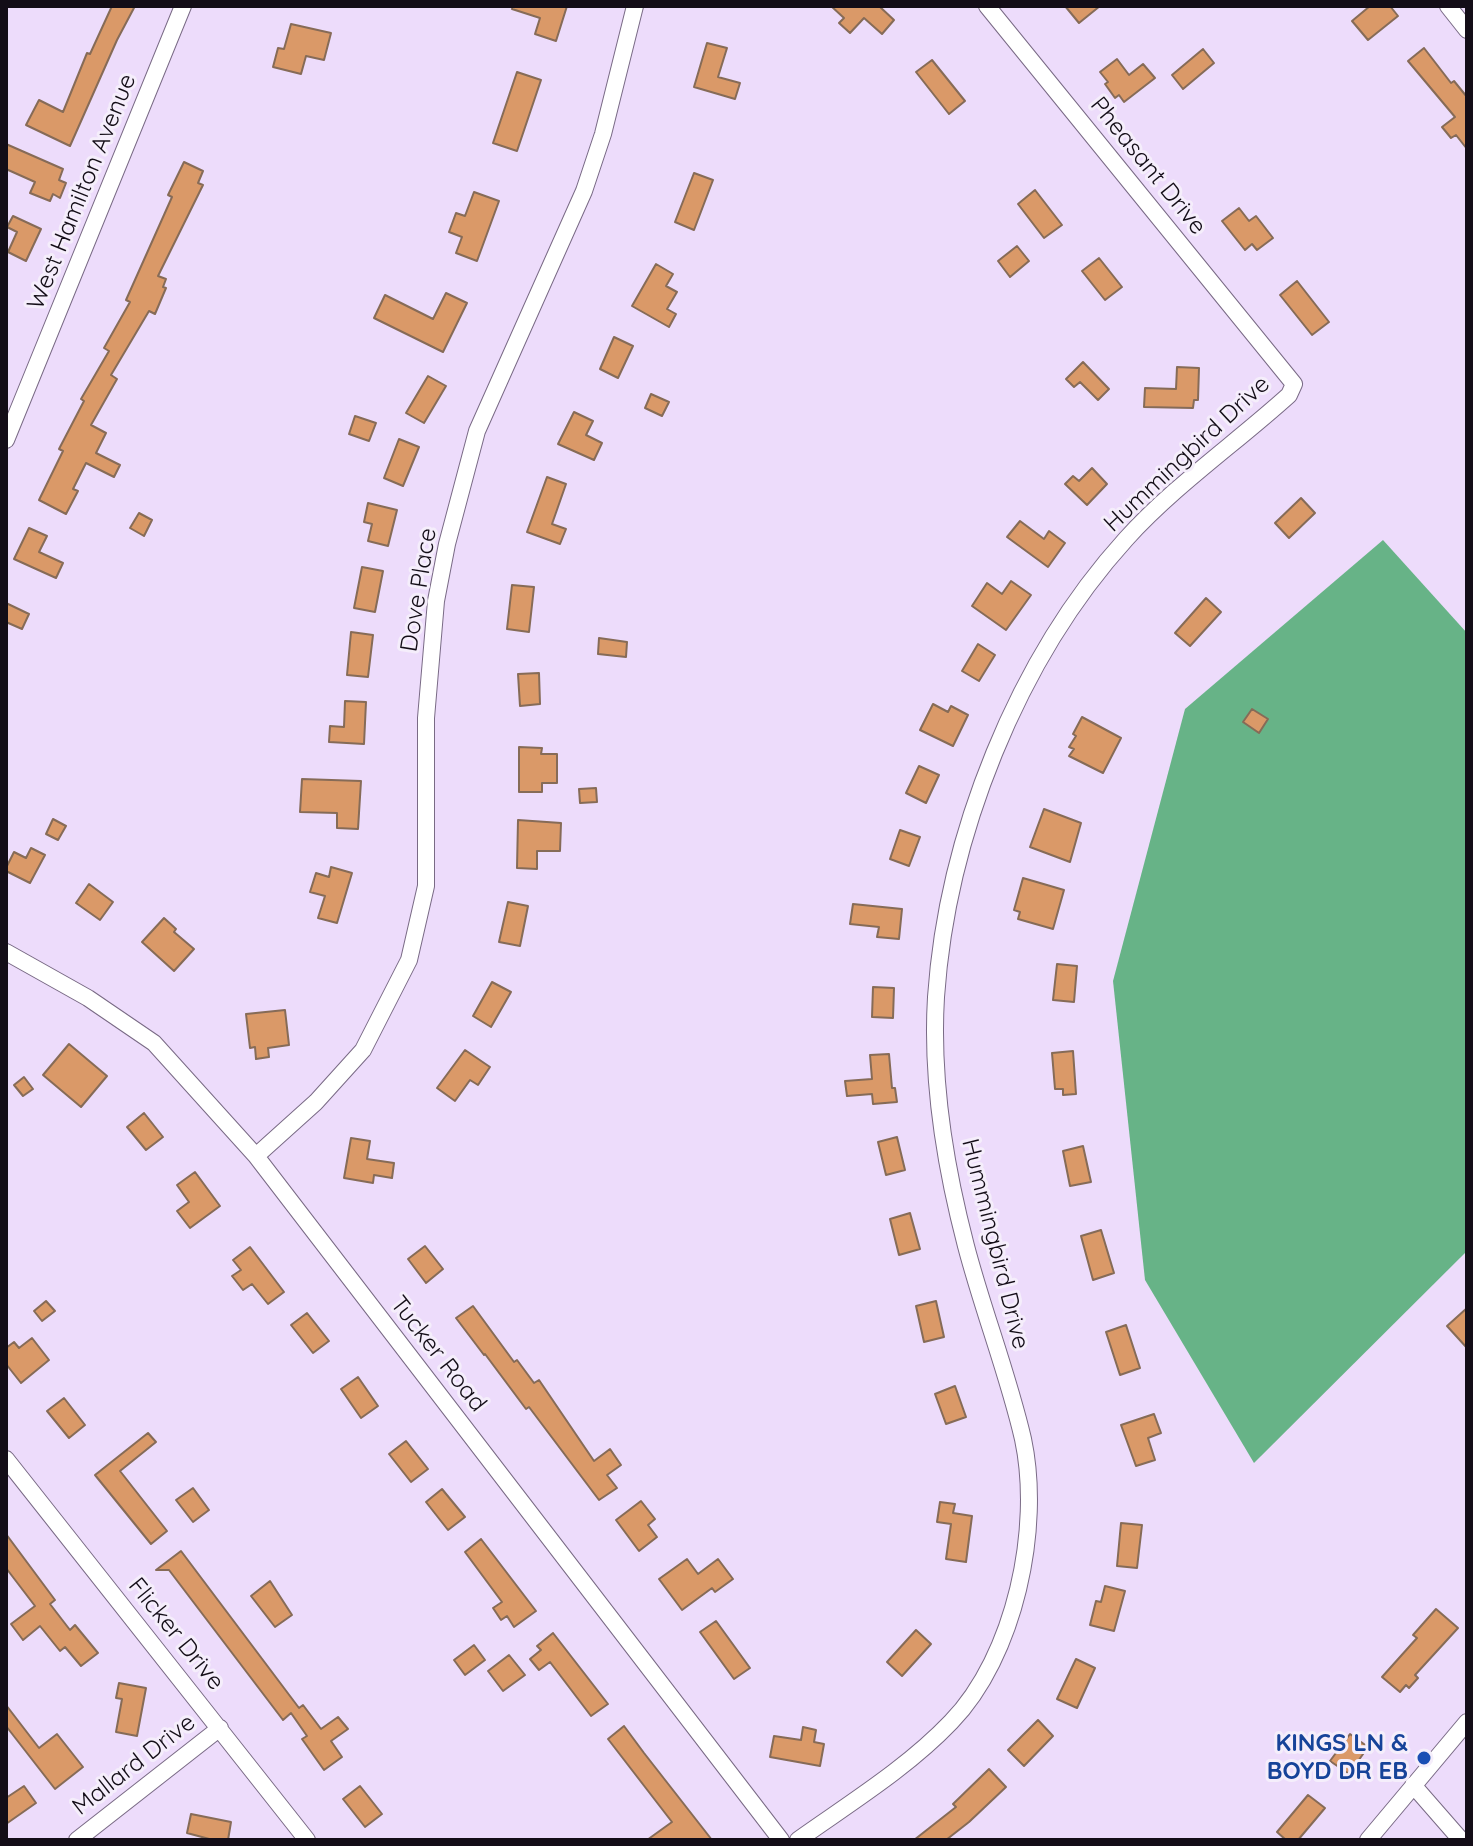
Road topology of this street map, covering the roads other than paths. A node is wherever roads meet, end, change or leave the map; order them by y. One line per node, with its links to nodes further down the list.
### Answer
1 (183, 6): 7 (street, West Hamilton Avenue)
2 (635, 6): 9 (street, Dove Place)
3 (987, 6): 6 (street, Pheasant Drive)
4 (1448, 6): 5 (street)
5 (1467, 30)
6 (1270, 356): 17 (street, Hummingbird Drive)
7 (6, 440)
8 (6, 952): 9 (street, Tucker Road)
9 (256, 1156): 16 (street, Tucker Road)
10 (6, 1459): 12 (street, Flicker Drive)
11 (1467, 1722): 13 (street)
12 (220, 1728): 14 (street, Mallard Drive); 15 (street, Flicker Drive)
13 (1413, 1785): 18 (street); 19 (street)
14 (77, 1840)
15 (307, 1840)
16 (781, 1840)
17 (798, 1840)
18 (1368, 1840)
19 (1461, 1840)

